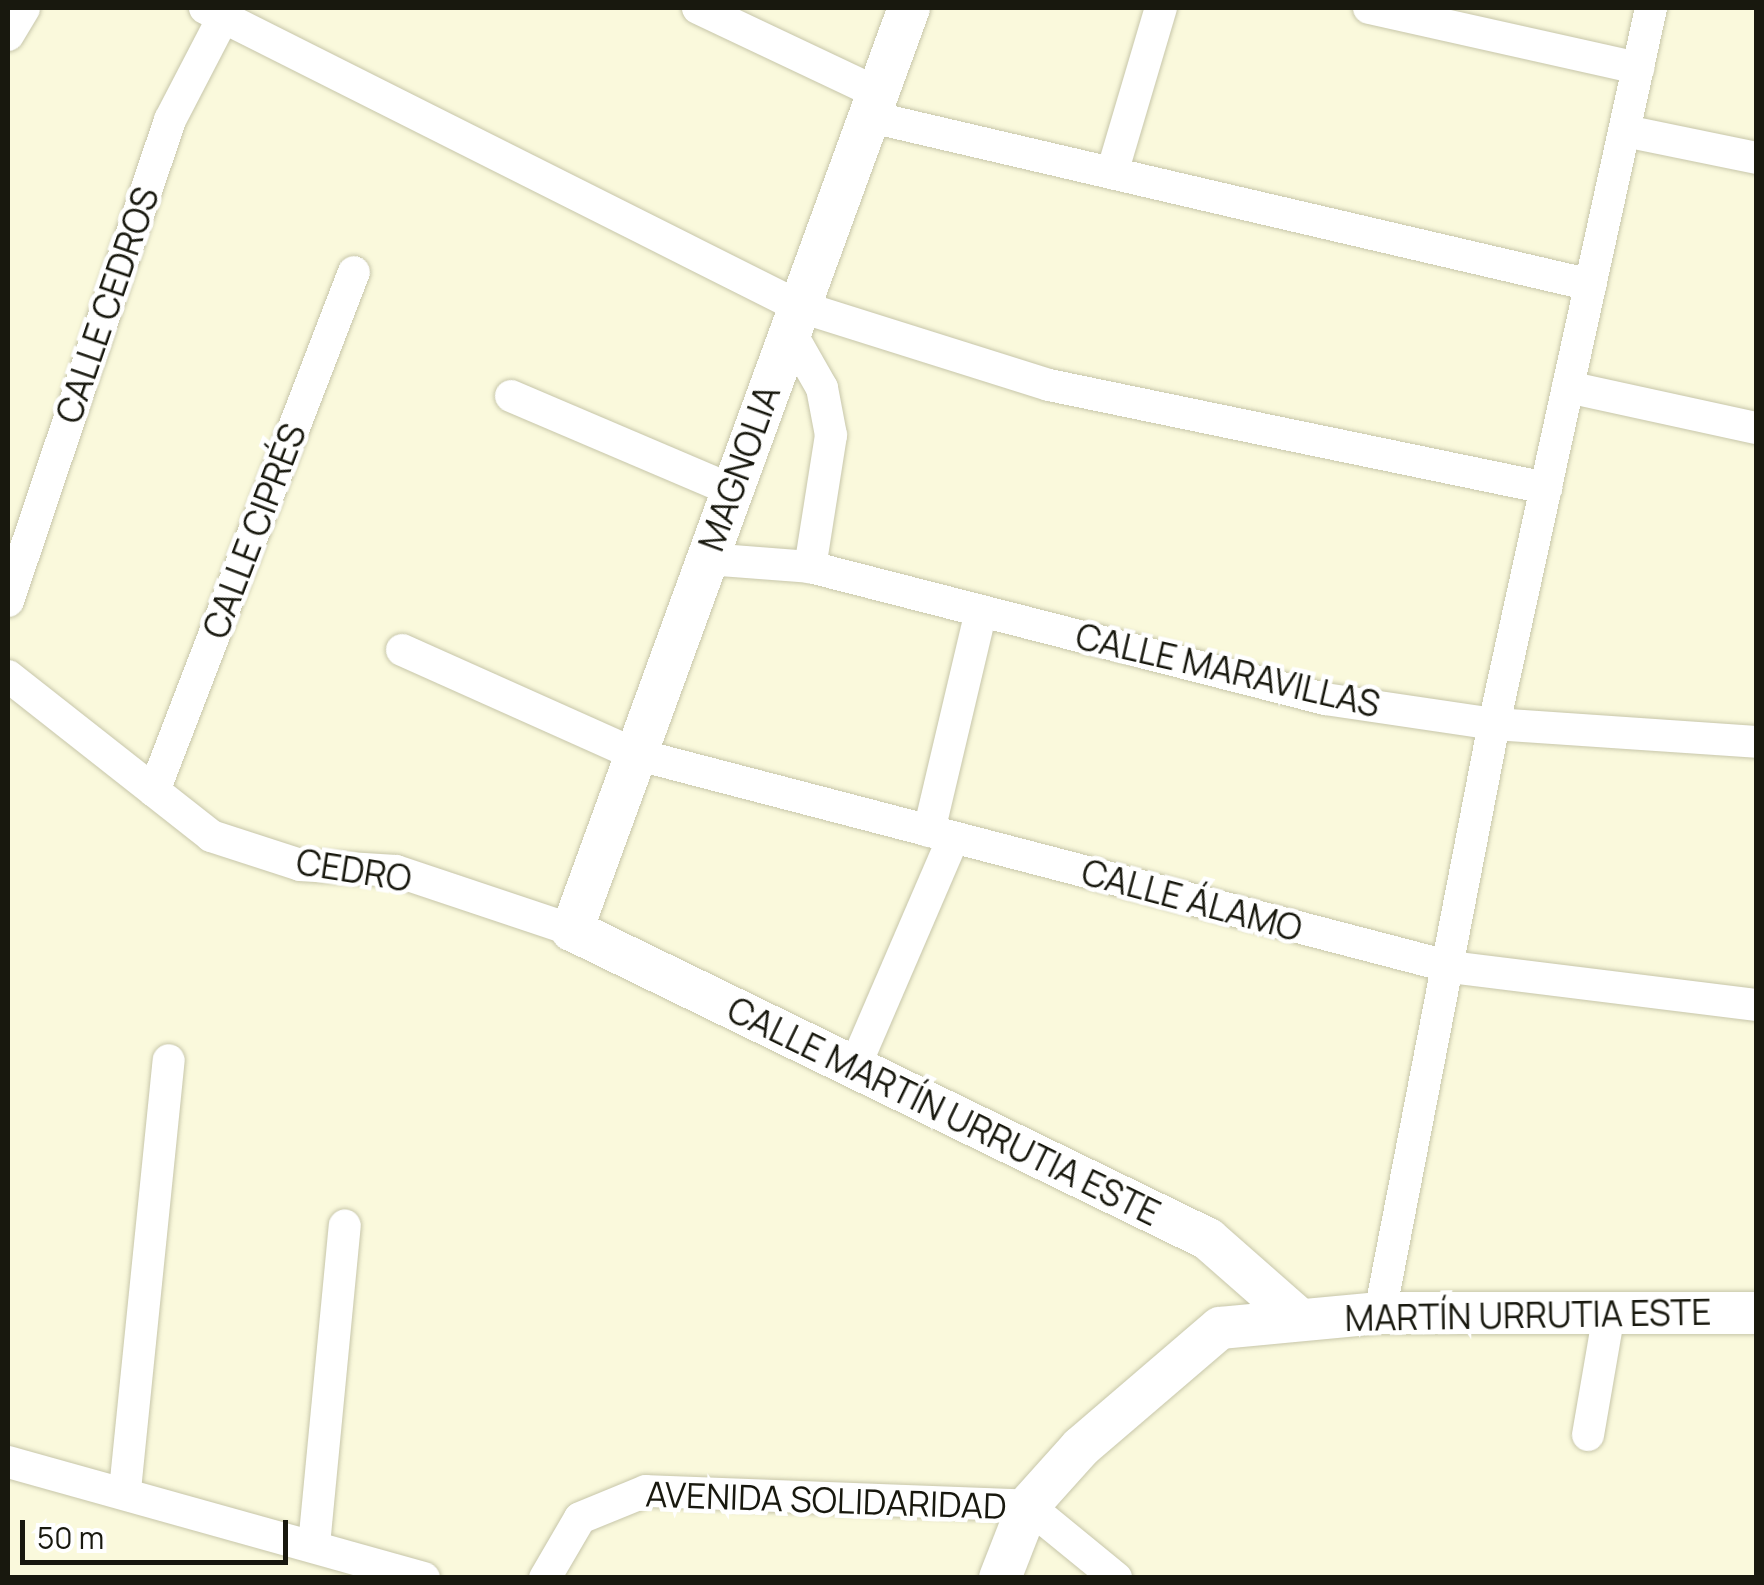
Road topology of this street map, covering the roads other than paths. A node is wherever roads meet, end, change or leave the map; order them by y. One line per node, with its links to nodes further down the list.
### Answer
1 (24, 8): 8 (street)
2 (698, 8): 10 (street)
3 (909, 8): 10 (street, MAGNOLIA)
4 (1162, 8): 13 (street)
5 (1369, 8): 9 (street)
6 (1650, 8): 9 (street)
7 (219, 10): 16 (street); 24 (street, CALLE CEDROS)
8 (8, 36)
9 (1638, 68): 11 (street)
10 (872, 104): 13 (street); 16 (street, MAGNOLIA)
11 (1624, 132): 12 (street); 15 (street)
12 (1756, 158)
13 (1112, 173): 15 (street)
14 (354, 272): 31 (street, CALLE CIPRÉS)
15 (1591, 285): 17 (street)
16 (794, 318): 20 (street); 21 (street, MAGNOLIA); 23 (street)
17 (1568, 387): 19 (street); 20 (street)
18 (511, 396): 21 (street)
19 (1756, 428)
20 (1546, 488): 28 (street)
21 (731, 490): 22 (street, MAGNOLIA)
22 (707, 559): 23 (street, CALLE MARAVILLAS); 30 (street, MAGNOLIA)
23 (810, 567): 25 (street, CALLE MARAVILLAS)
24 (8, 601)
25 (980, 611): 28 (street, CALLE MARAVILLAS); 32 (street)
26 (402, 650): 30 (street, CALLE ÁLAMO)
27 (8, 676): 31 (street, CEDRO)
28 (1494, 724): 29 (street, CALLE MARAVILLAS); 34 (street)
29 (1756, 742)
30 (635, 754): 32 (street, CALLE ÁLAMO); 33 (street, MAGNOLIA)
31 (154, 791): 33 (street, CEDRO)
32 (941, 834): 34 (street, CALLE ÁLAMO); 37 (street)
33 (572, 930): 37 (street, CALLE MARTÍN URRUTIA ESTE)
34 (1450, 967): 35 (street, CALLE ÁLAMO); 39 (street)
35 (1756, 1006)
36 (170, 1060): 45 (street)
37 (856, 1066): 42 (street, CALLE MARTÍN URRUTIA ESTE)
38 (345, 1224): 47 (street)
39 (1380, 1313): 40 (street, MARTÍN URRUTIA ESTE); 42 (street, MARTÍN URRUTIA ESTE)
40 (1610, 1313): 41 (street, MARTÍN URRUTIA ESTE); 43 (street)
41 (1756, 1314)
42 (1299, 1319): 46 (street, MARTÍN URRUTIA ESTE)
43 (1588, 1435)
44 (8, 1462): 45 (street)
45 (125, 1490): 47 (street)
46 (1028, 1506): 49 (street, AVENIDA SOLIDARIDAD); 50 (street); 51 (street)
47 (314, 1545): 48 (street)
48 (424, 1578)
49 (545, 1578)
50 (1000, 1578)
51 (1116, 1578)

